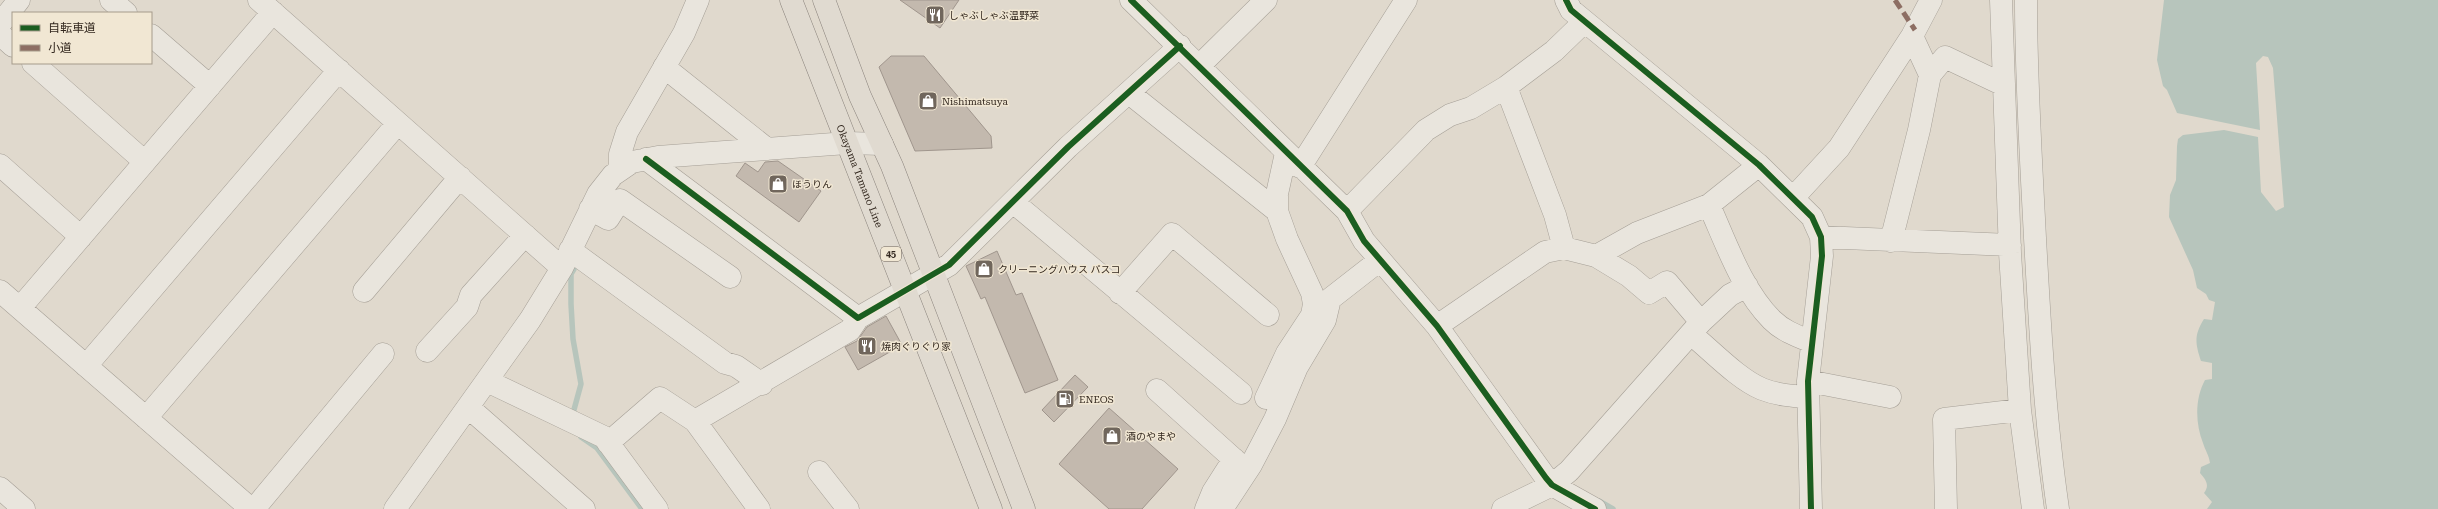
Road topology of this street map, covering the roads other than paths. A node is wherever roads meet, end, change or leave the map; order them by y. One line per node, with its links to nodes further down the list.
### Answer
1 (19, 0): 16 (street)
2 (111, 0): 14 (street)
3 (698, 0): 25 (street)
4 (791, 0): 32 (main road, Okayama Tamano Line / 45)
5 (824, 0): 33 (main road)
6 (1131, 0): 21 (street)
7 (1266, 0): 23 (street)
8 (1406, 0): 36 (street)
9 (1566, 0): 15 (street)
10 (1931, 0): 19 (street)
11 (2001, 0): 27 (street)
12 (2026, 0): 64 (street)
13 (266, 6): 24 (street); 28 (street)
14 (125, 12)
15 (1584, 22): 29 (street); 39 (street)
16 (0, 24)
17 (0, 34): 20 (street)
18 (152, 36): 28 (street)
19 (1912, 36): 26 (street); 42 (street)
20 (12, 45)
21 (1180, 46): 23 (street); 30 (street)
22 (34, 64): 37 (street)
23 (1199, 66): 36 (street)
24 (339, 70): 31 (street); 73 (street)
25 (670, 71): 34 (street); 40 (street)
26 (1930, 75): 27 (street); 51 (street)
27 (2004, 85): 53 (street)
28 (210, 86): 37 (street)
29 (1506, 87): 46 (street); 52 (street)
30 (1129, 93): 43 (street); 45 (street)
31 (398, 123): 41 (street); 84 (street)
32 (847, 143): 33 (street); 34 (street); 60 (main road, Okayama Tamano Line / 45)
33 (882, 144): 57 (main road)
34 (767, 149): 35 (street)
35 (646, 159): 40 (street); 67 (street)
36 (1293, 160): 45 (street); 46 (street)
37 (145, 162): 49 (street)
38 (0, 165): 49 (street)
39 (1759, 165): 42 (street); 44 (street)
40 (620, 169): 47 (street)
41 (460, 178): 48 (street); 62 (street)
42 (1793, 198): 50 (street)
43 (1012, 202): 57 (street); 63 (street)
44 (1709, 205): 54 (street); 59 (street)
45 (1277, 211): 74 (street)
46 (1346, 211): 56 (street)
47 (596, 213): 55 (street); 58 (street)
48 (525, 235): 55 (street); 71 (street)
49 (81, 237): 65 (street)
50 (1821, 237): 51 (street); 70 (street)
51 (1891, 241): 53 (street)
52 (1564, 248): 54 (street); 68 (street)
53 (2010, 249): 64 (street); 83 (street)
54 (1596, 256): 69 (street)
55 (570, 259): 75 (street); 76 (street)
56 (1380, 260): 68 (street); 74 (street)
57 (933, 274): 60 (street); 100 (main road)
58 (730, 277)
59 (1747, 286): 69 (street); 70 (street)
60 (905, 290): 67 (street); 99 (main road, Okayama Tamano Line / 45)
61 (0, 291): 65 (street)
62 (364, 291)
63 (1120, 293): 66 (street); 79 (street)
64 (2038, 298): 108 (street)
65 (20, 308): 73 (street)
66 (1268, 315)
67 (858, 318): 76 (street)
68 (1437, 326): 89 (street)
69 (1696, 328): 77 (street); 89 (street)
70 (1812, 342): 77 (street)
71 (427, 351)
72 (383, 354): 93 (street)
73 (86, 366): 84 (street)
74 (1288, 369): 81 (street); 87 (street)
75 (487, 381): 82 (street); 86 (street)
76 (762, 384): 85 (street)
77 (1808, 389): 80 (street); 105 (street)
78 (1157, 390): 87 (street)
79 (1241, 393)
80 (1890, 397)
81 (1266, 398)
82 (468, 407): 94 (street); 95 (street)
83 (2020, 410): 106 (street); 107 (street)
84 (146, 418): 92 (street)
85 (695, 421): 86 (street); 97 (street)
86 (608, 443): 96 (street)
87 (1240, 465): 101 (street); 102 (street)
88 (819, 472): 98 (street)
89 (1552, 484): 103 (street); 104 (street)
90 (0, 488): 91 (street)
91 (24, 509)
92 (251, 509)
93 (254, 509)
94 (395, 509)
95 (584, 509)
96 (657, 509)
97 (759, 509)
98 (848, 509)
99 (991, 509)
100 (1024, 509)
101 (1206, 509)
102 (1222, 509)
103 (1502, 509)
104 (1595, 509)
105 (1811, 509)
106 (1946, 509)
107 (2033, 509)
108 (2058, 509)

